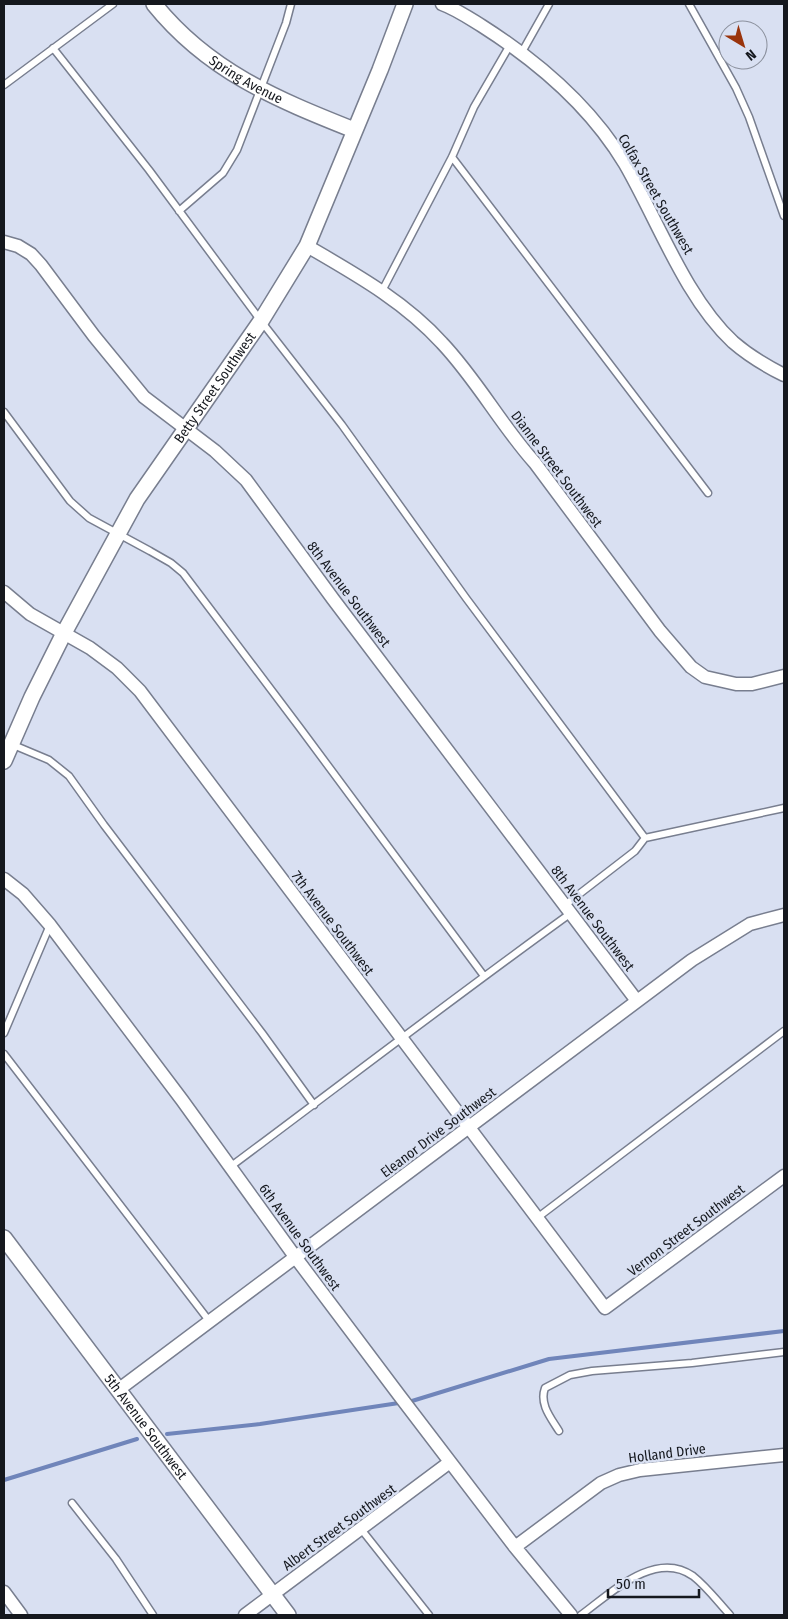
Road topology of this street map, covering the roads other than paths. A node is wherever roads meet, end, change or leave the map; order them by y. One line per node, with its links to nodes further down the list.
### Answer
1 (113, 4): 9 (lane)
2 (154, 4): 12 (street, Spring Avenue)
3 (291, 4): 12 (lane)
4 (405, 4): 13 (street, Betty Street Southwest)
5 (442, 4): 8 (street, Colfax Street Southwest)
6 (549, 4): 10 (lane)
7 (689, 4): 16 (lane)
8 (511, 44): 10 (street, Colfax Street Southwest); 14 (lane)
9 (53, 48): 11 (lane); 15 (lane)
10 (522, 52): 21 (street, Colfax Street Southwest)
11 (4, 85)
12 (259, 89): 13 (street, Spring Avenue); 15 (lane)
13 (354, 130): 18 (street, Betty Street Southwest)
14 (452, 157): 19 (lane); 24 (lane)
15 (179, 211): 20 (lane)
16 (784, 216)
17 (4, 242): 23 (street, 8th Avenue Southwest)
18 (307, 246): 19 (street, Dianne Street Southwest); 20 (street, Betty Street Southwest)
19 (382, 291): 28 (street, Dianne Street Southwest)
20 (261, 321): 23 (street, Betty Street Southwest); 32 (lane)
21 (784, 374)
22 (4, 412): 25 (lane)
23 (185, 428): 25 (street, Betty Street Southwest); 34 (street, 8th Avenue Southwest)
24 (708, 493)
25 (117, 534): 27 (street, Betty Street Southwest); 37 (lane)
26 (4, 592): 27 (street, 7th Avenue Southwest)
27 (64, 633): 29 (street, Betty Street Southwest); 41 (street, 7th Avenue Southwest)
28 (784, 676)
29 (11, 744): 30 (street, Betty Street Southwest); 43 (lane)
30 (4, 762)
31 (784, 808): 32 (lane)
32 (645, 838): 34 (lane)
33 (4, 879): 36 (street, 6th Avenue Southwest)
34 (568, 909): 37 (lane); 38 (street, 8th Avenue Southwest)
35 (784, 915): 38 (street, Eleanor Drive Southwest)
36 (50, 925): 40 (lane); 45 (street, 6th Avenue Southwest)
37 (484, 976): 41 (lane)
38 (637, 1001): 44 (street, Eleanor Drive Southwest)
39 (784, 1031): 47 (lane)
40 (4, 1034)
41 (402, 1038): 43 (lane); 44 (street, 7th Avenue Southwest)
42 (4, 1054): 51 (lane)
43 (314, 1105): 45 (lane)
44 (468, 1128): 47 (street, 7th Avenue Southwest); 49 (street, Eleanor Drive Southwest)
45 (230, 1167): 49 (street, 6th Avenue Southwest)
46 (784, 1176): 50 (street, Vernon Street Southwest)
47 (537, 1218): 50 (street, 7th Avenue Southwest)
48 (4, 1238): 53 (street, 5th Avenue Southwest)
49 (296, 1258): 51 (street, Eleanor Drive Southwest); 56 (street, 6th Avenue Southwest)
50 (604, 1308)
51 (210, 1322): 53 (street, Eleanor Drive Southwest)
52 (784, 1352): 54 (lane)
53 (118, 1390): 61 (street, 5th Avenue Southwest)
54 (559, 1432)
55 (784, 1455): 59 (street, Holland Drive)
56 (450, 1462): 58 (street, Albert Street Southwest); 59 (street, 6th Avenue Southwest)
57 (72, 1503): 63 (lane)
58 (362, 1530): 61 (street, Albert Street Southwest); 66 (lane)
59 (515, 1547): 67 (street, 6th Avenue Southwest)
60 (4, 1592): 62 (street)
61 (272, 1594): 64 (street, Albert Street Southwest); 65 (street, 5th Avenue Southwest)
62 (21, 1615)
63 (153, 1615)
64 (245, 1615)
65 (288, 1615)
66 (428, 1615)
67 (571, 1615)
68 (581, 1615): 69 (lane)
69 (730, 1615)

